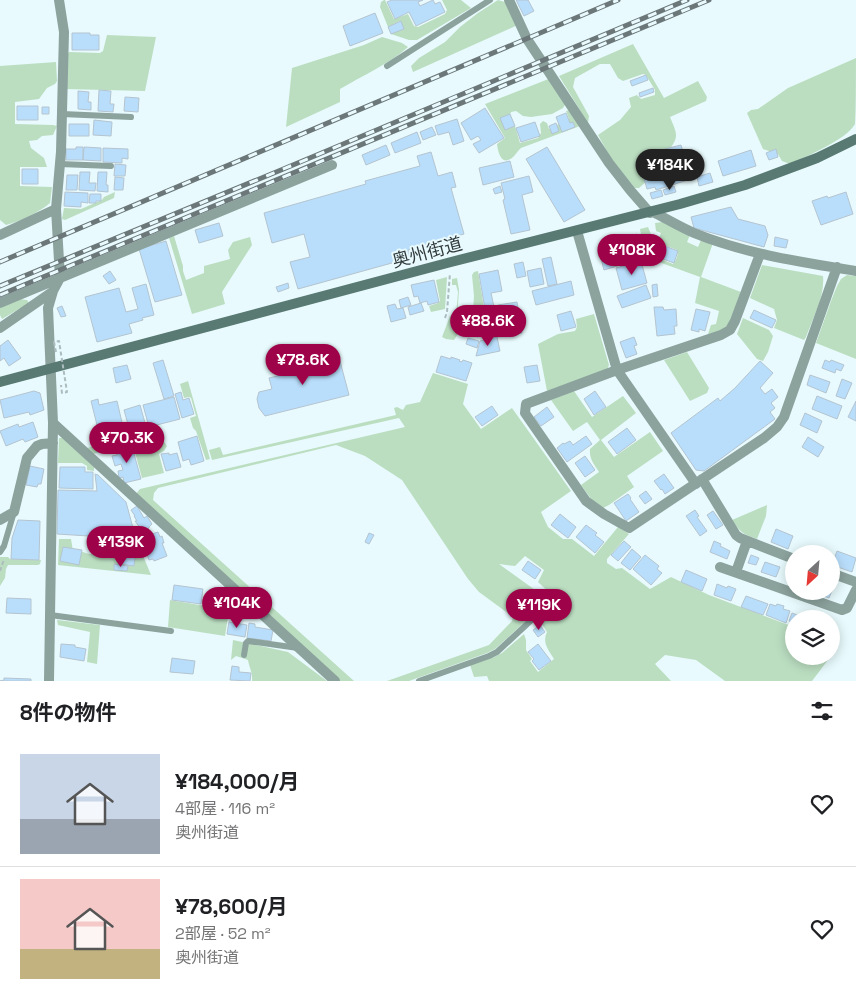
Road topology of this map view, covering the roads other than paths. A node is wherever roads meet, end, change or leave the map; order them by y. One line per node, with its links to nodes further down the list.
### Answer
1 (59, 0): 5 (street)
2 (490, 0): 4 (lane)
3 (509, 0): 12 (street)
4 (388, 66)
5 (62, 114): 6 (lane); 8 (street)
6 (131, 117)
7 (856, 139): 12 (main road, 奥州街道)
8 (60, 164): 10 (lane); 11 (street)
9 (332, 165): 18 (street)
10 (111, 166)
11 (56, 209): 14 (street); 18 (street)
12 (652, 212): 13 (main road, 奥州街道); 15 (street)
13 (577, 231): 22 (main road, 奥州街道); 23 (street)
14 (0, 235)
15 (760, 254): 16 (street); 23 (street)
16 (837, 268): 17 (street); 27 (street)
17 (856, 271)
18 (60, 278): 19 (street); 20 (street)
19 (53, 291): 21 (street); 22 (street)
20 (0, 303)
21 (0, 328)
22 (51, 368): 24 (main road, 奥州街道); 25 (street)
23 (617, 370): 27 (street); 27 (street)
24 (0, 382)
25 (52, 424): 26 (street); 41 (street)
26 (53, 443): 28 (street); 39 (street)
27 (699, 481): 30 (street)
28 (14, 512): 29 (street); 31 (lane)
29 (0, 520)
30 (747, 541): 32 (street); 34 (street)
31 (0, 552)
32 (785, 556)
33 (720, 567): 34 (street)
34 (736, 572): 37 (street)
35 (840, 576): 36 (street)
36 (856, 583)
37 (856, 590)
38 (552, 601): 45 (lane)
39 (50, 615): 40 (lane); 43 (street)
40 (171, 631)
41 (299, 648): 42 (lane); 44 (street)
42 (244, 655)
43 (49, 681)
44 (335, 681)
45 (419, 681)

